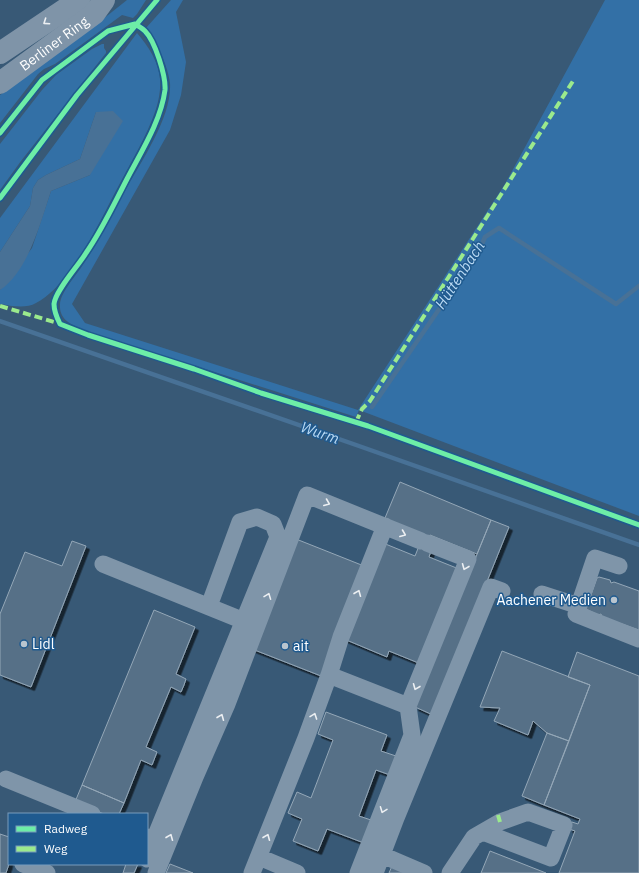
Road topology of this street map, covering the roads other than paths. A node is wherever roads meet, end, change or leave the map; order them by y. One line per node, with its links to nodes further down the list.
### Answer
1 (79, 0): 3 (main road, Berliner Ring, one-way to 3)
2 (104, 0): 4 (main road, Berliner Ring)
3 (0, 53)
4 (0, 83)
5 (385, 526): 14 (lane, one-way to 5); 15 (lane, one-way to 15); 25 (lane, one-way to 5)
6 (103, 564): 10 (lane)
7 (619, 566): 11 (lane)
8 (502, 591): 21 (lane)
9 (542, 594): 11 (lane)
10 (209, 606): 12 (lane); 12 (lane)
11 (578, 606): 13 (lane)
12 (244, 621): 19 (lane)
13 (639, 639)
14 (329, 676): 15 (lane); 22 (lane, one-way to 14)
15 (408, 706): 28 (lane, one-way to 28)
16 (6, 778): 17 (lane)
17 (90, 813)
18 (483, 832): 31 (lane)
19 (151, 838): 20 (lane)
20 (148, 854)
21 (382, 855): 29 (lane); 30 (lane)
22 (259, 856): 26 (lane); 27 (lane)
23 (26, 865): 24 (lane)
24 (47, 873)
25 (156, 873)
26 (252, 873)
27 (297, 873)
28 (358, 873)
29 (375, 873)
30 (424, 873)
31 (450, 873)

